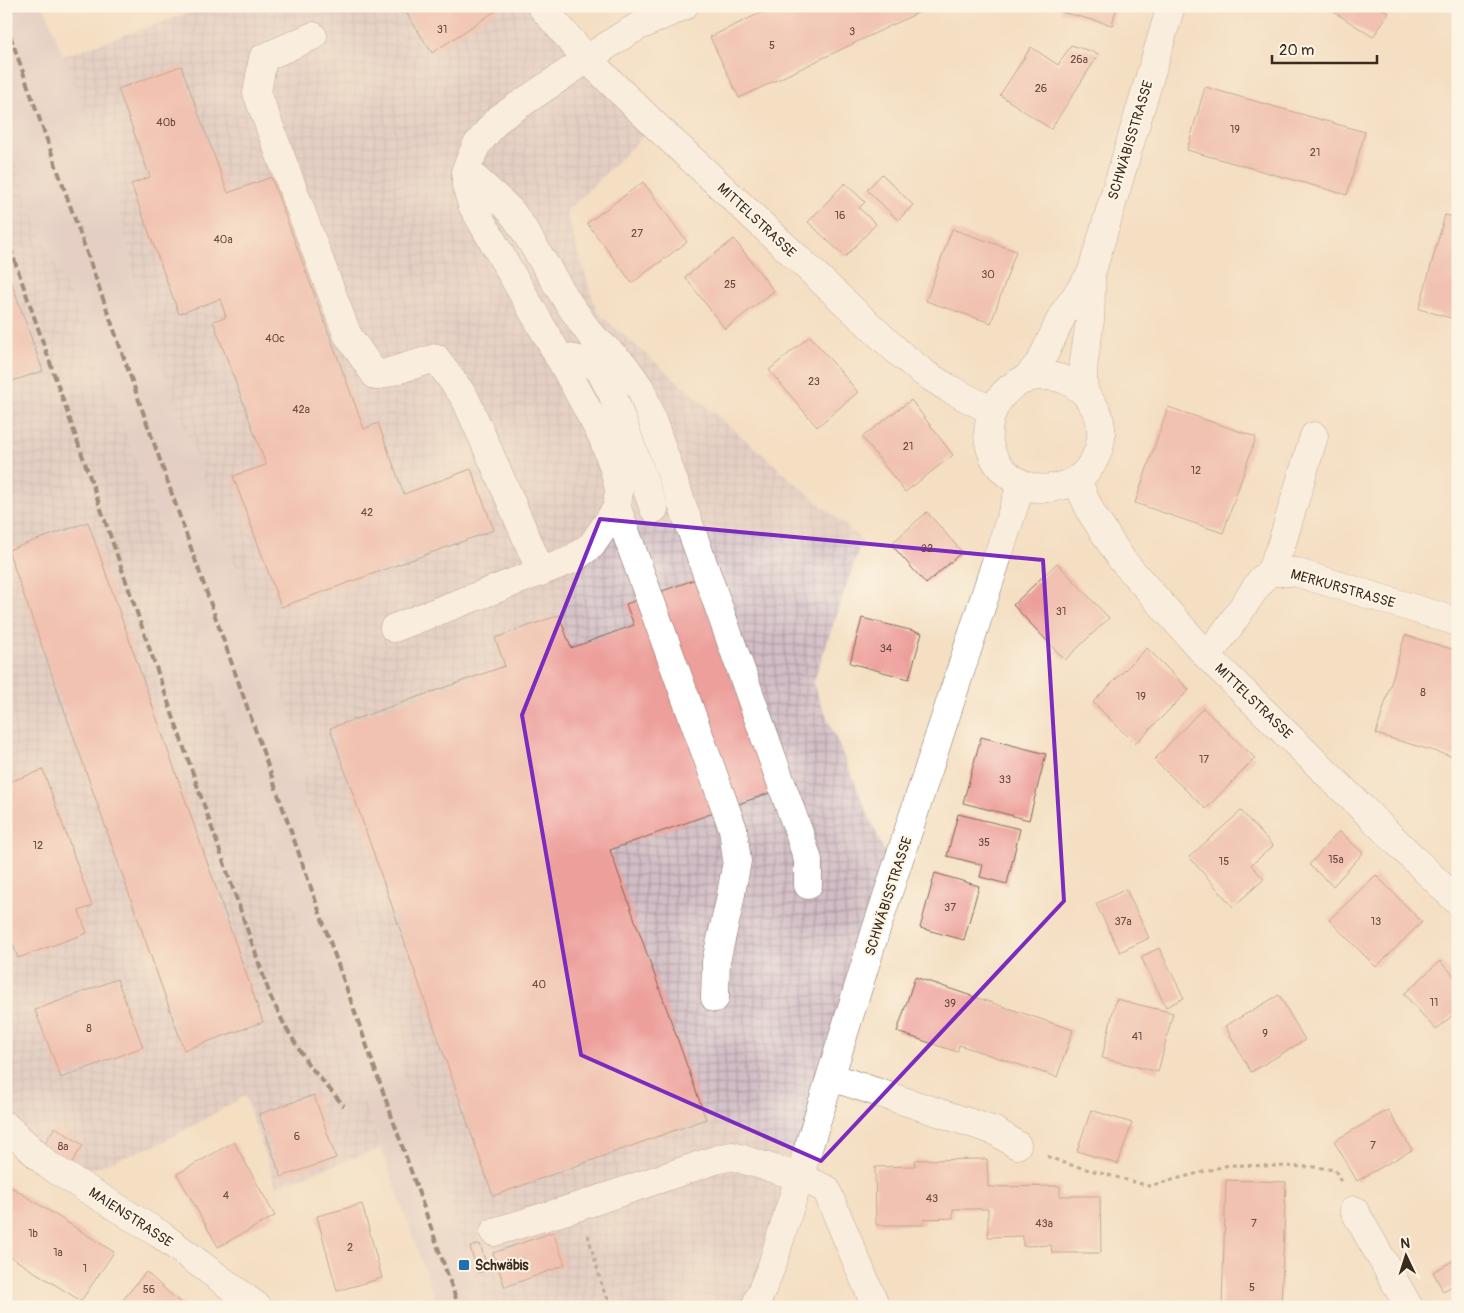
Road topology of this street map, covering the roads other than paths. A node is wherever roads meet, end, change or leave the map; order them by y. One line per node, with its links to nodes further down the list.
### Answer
1 (541, 6): 5 (street, MITTELSTRASSE)
2 (684, 6): 5 (street)
3 (1171, 6): 7 (street, SCHWÄBISSTRASSE)
4 (312, 36): 17 (street)
5 (587, 59): 6 (street); 11 (street, MITTELSTRASSE)
6 (466, 170): 8 (street); 22 (street)
7 (1091, 274): 9 (street, SCHWÄBISSTRASSE); 10 (street, SCHWÄBISSTRASSE)
8 (558, 356): 15 (street); 16 (street)
9 (1026, 379): 10 (street); 11 (street)
10 (1085, 393): 13 (street)
11 (992, 412): 14 (street)
12 (1314, 436): 18 (street)
13 (1078, 479): 14 (street); 21 (street, MITTELSTRASSE)
14 (1021, 485): 25 (street, SCHWÄBISSTRASSE)
15 (617, 508): 17 (street); 24 (street)
16 (654, 508)
17 (541, 572): 20 (street)
18 (1270, 572): 19 (street, MERKURSTRASSE); 21 (street, MERKURSTRASSE)
19 (1458, 622)
20 (394, 628)
21 (1207, 656): 23 (street, MITTELSTRASSE)
22 (808, 885)
23 (1458, 902)
24 (715, 998)
25 (831, 1077): 27 (street); 28 (street, SCHWÄBISSTRASSE)
26 (6, 1126): 31 (street, MAIENSTRASSE)
27 (1017, 1145)
28 (800, 1177): 30 (street); 32 (street, SCHWÄBISSTRASSE); 33 (street)
29 (1354, 1210): 34 (street)
30 (494, 1232)
31 (258, 1307)
32 (755, 1307)
33 (876, 1307)
34 (1409, 1307)

